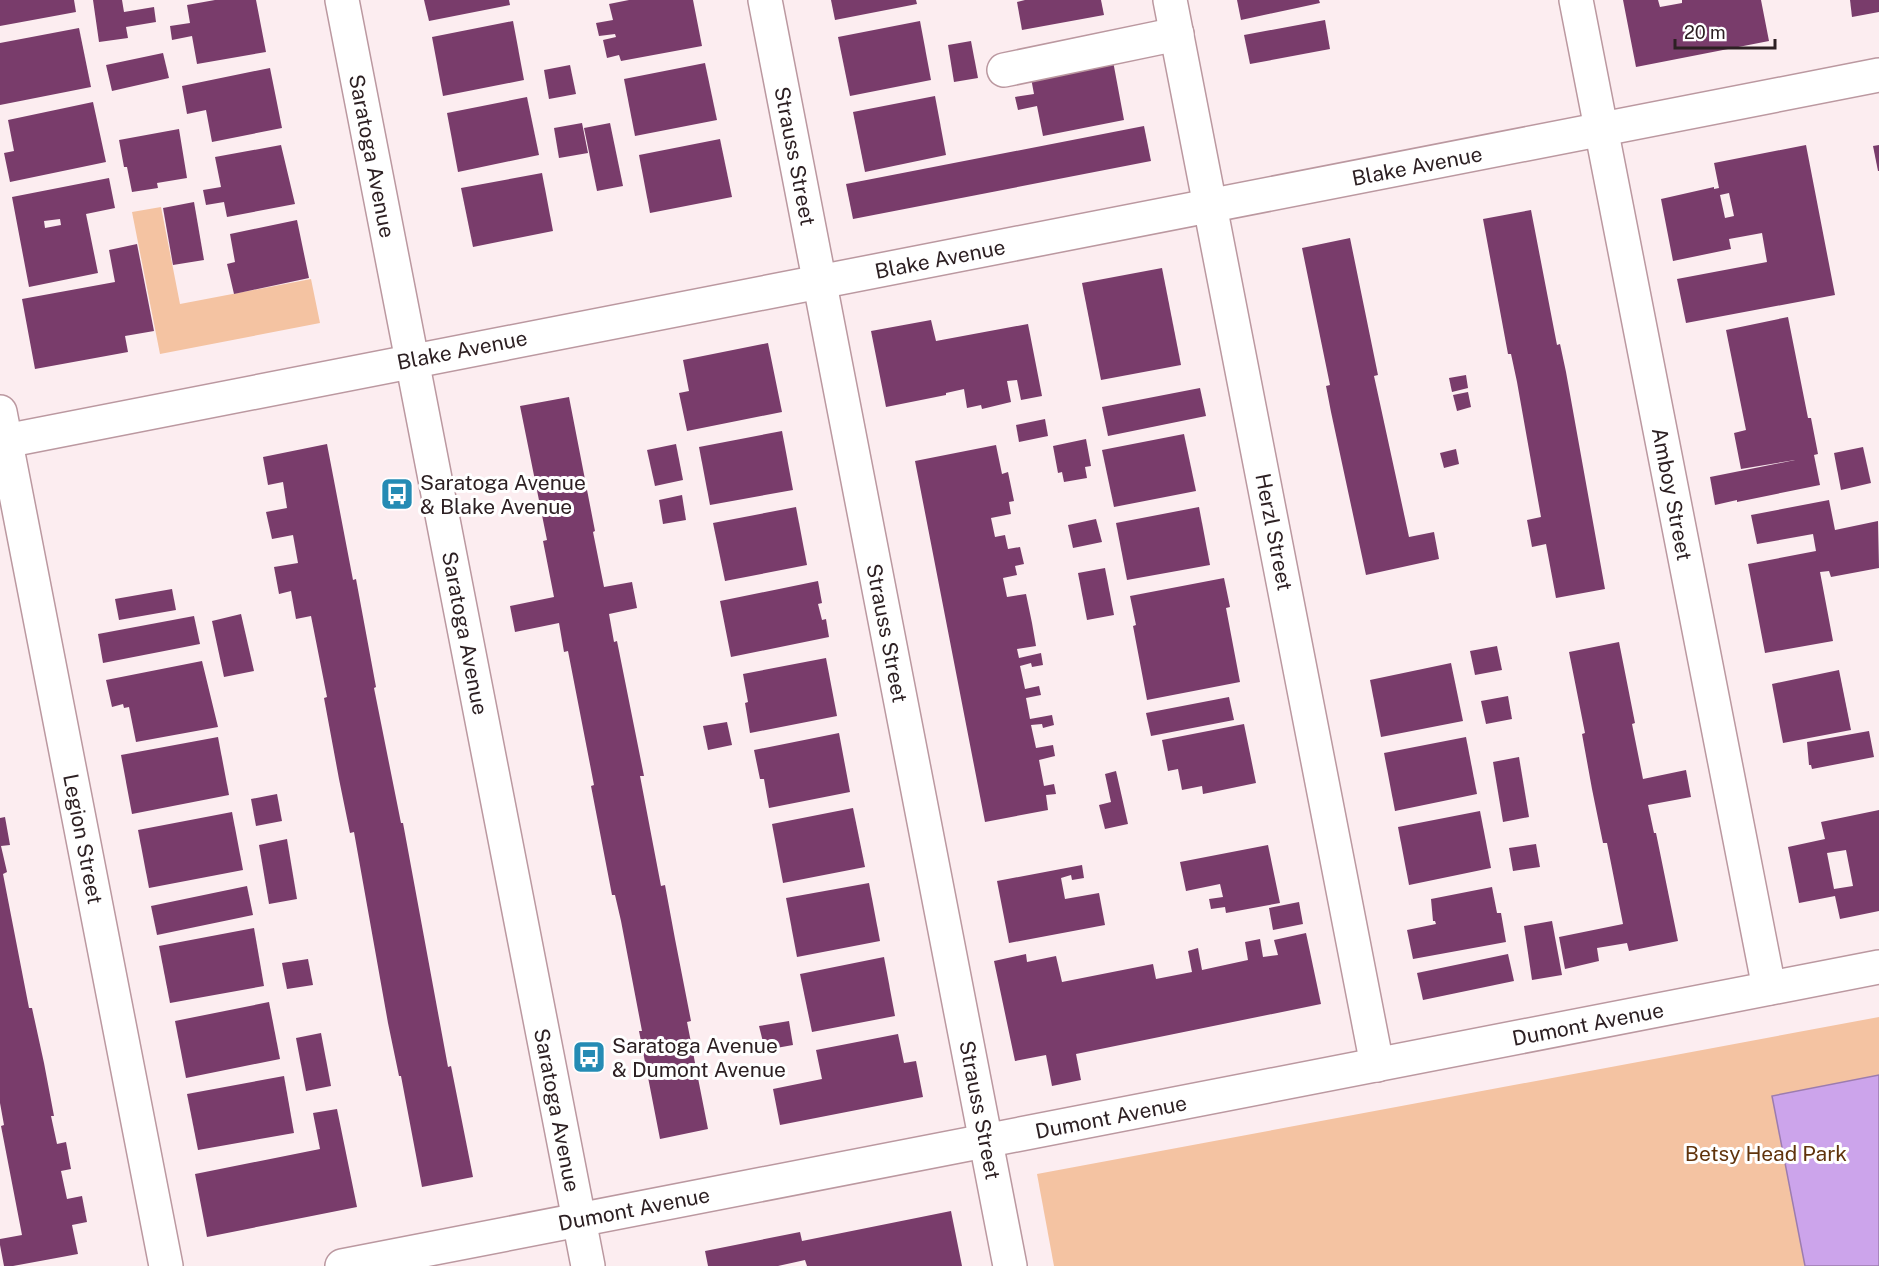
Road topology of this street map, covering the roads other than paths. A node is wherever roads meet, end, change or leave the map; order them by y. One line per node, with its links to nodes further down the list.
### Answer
1 (342, 0): 11 (street, Saratoga Avenue)
2 (765, 0): 10 (street, Strauss Street)
3 (1170, 0): 5 (street, Herzl Street)
4 (1576, 0): 8 (street, Amboy Street)
5 (1176, 34): 6 (street); 9 (street, Herzl Street)
6 (1004, 70)
7 (1879, 75): 8 (street, Blake Avenue)
8 (1601, 130): 9 (street, Blake Avenue); 14 (street, Amboy Street)
9 (1210, 206): 10 (street, Blake Avenue); 15 (street, Herzl Street)
10 (819, 282): 11 (street, Blake Avenue); 16 (street, Strauss Street)
11 (412, 360): 12 (street, Blake Avenue); 17 (street, Saratoga Avenue)
12 (2, 431): 18 (street, Legion Street)
13 (1879, 967): 14 (street, Dumont Avenue)
14 (1769, 988): 15 (street, Dumont Avenue)
15 (1377, 1065): 16 (street, Dumont Avenue)
16 (986, 1142): 17 (street, Dumont Avenue); 21 (street, Strauss Street)
17 (579, 1220): 19 (street, Dumont Avenue); 20 (street, Saratoga Avenue)
18 (166, 1266)
19 (342, 1266)
20 (588, 1266)
21 (1010, 1266)

